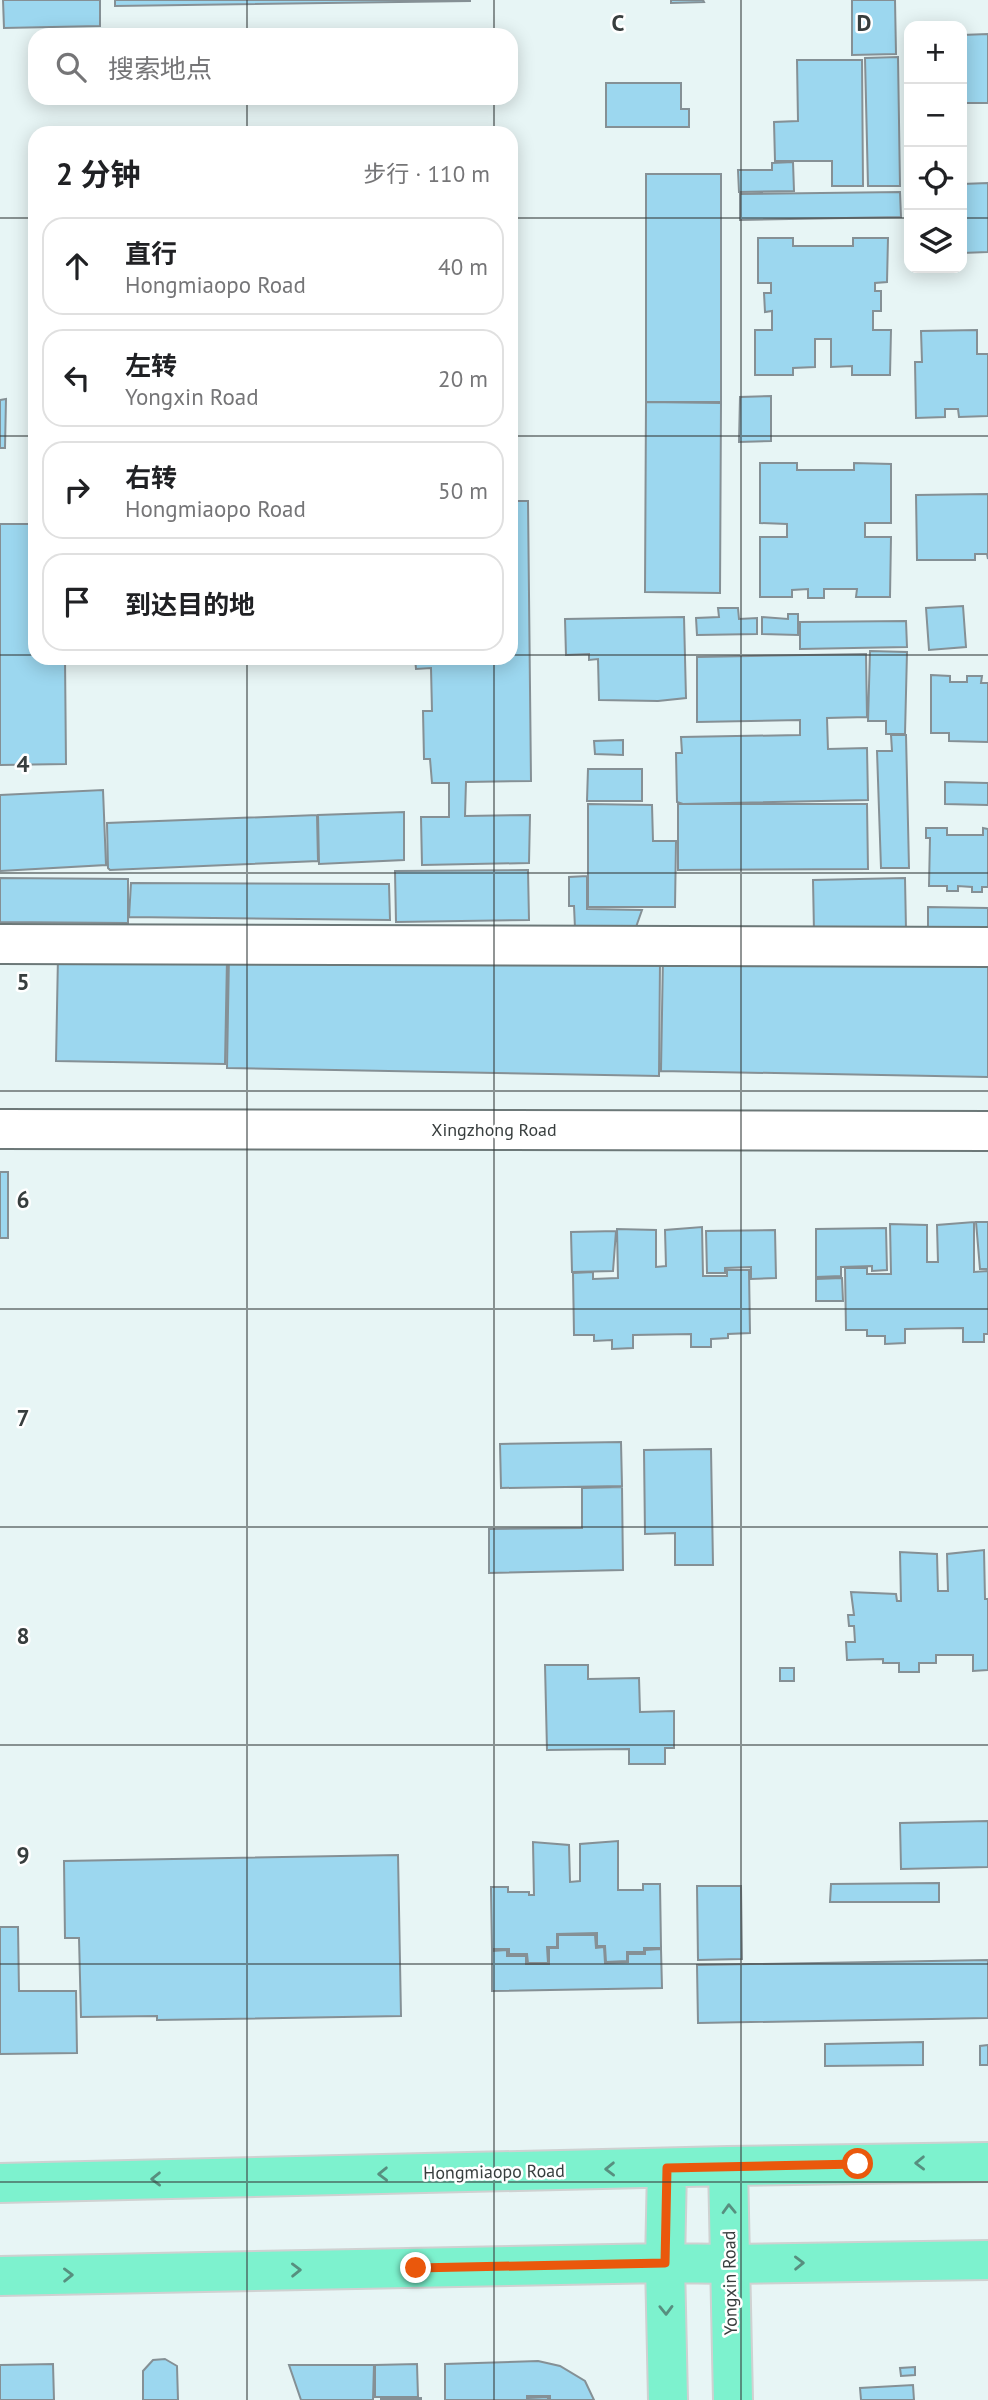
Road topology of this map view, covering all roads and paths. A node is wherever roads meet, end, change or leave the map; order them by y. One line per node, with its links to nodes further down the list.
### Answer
1 (0, 944): 2 (street)
2 (988, 947)
3 (0, 1129): 4 (street, Xingzhong Road)
4 (988, 1130)
5 (988, 2162): 6 (main road, Hongmiaopo Road, one-way to 6)
6 (728, 2166): 7 (main road, Hongmiaopo Road); 11 (main road, Yongxin Road, one-way to 6)
7 (667, 2168): 8 (main road, Hongmiaopo Road, one-way to 8); 10 (main road)
8 (0, 2183)
9 (988, 2260): 11 (main road, one-way to 9)
10 (665, 2263): 11 (main road); 12 (main road, one-way to 10); 13 (main road, one-way to 13)
11 (730, 2264): 14 (main road, Yongxin Road)
12 (0, 2276)
13 (668, 2400)
14 (733, 2400)

